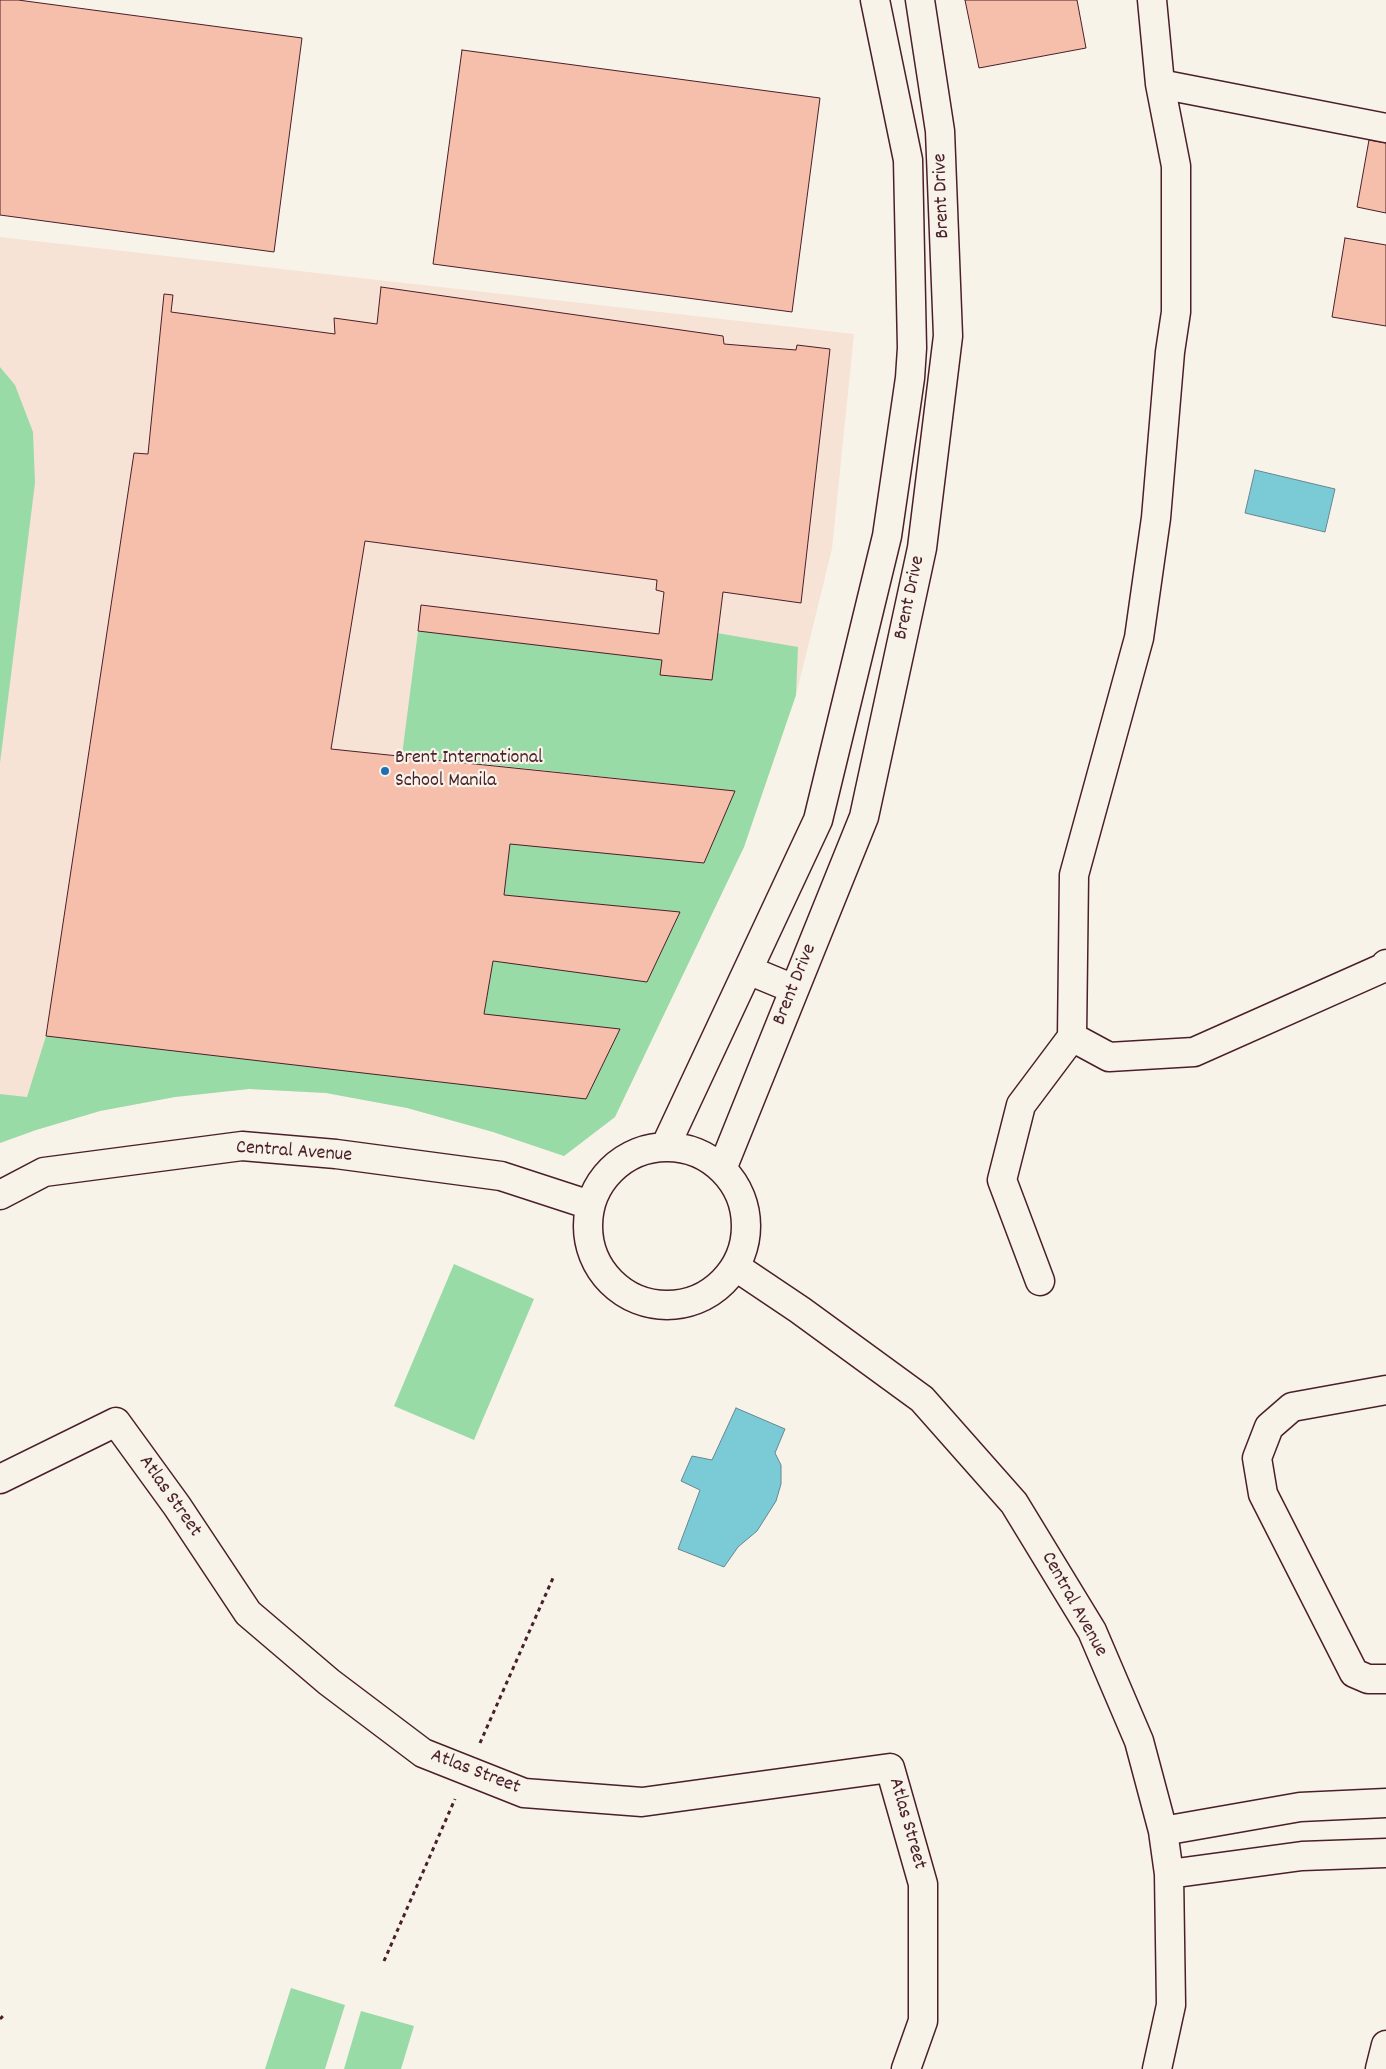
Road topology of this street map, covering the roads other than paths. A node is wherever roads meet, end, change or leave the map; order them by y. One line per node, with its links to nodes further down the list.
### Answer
1 (876, 0): 6 (street, Brent Drive)
2 (920, 0): 7 (street, Brent Drive)
3 (1152, 0): 4 (street)
4 (1160, 84): 5 (street); 11 (street)
5 (1386, 128)
6 (887, 536): 7 (street); 9 (street, Brent Drive)
7 (922, 548): 10 (street, Brent Drive)
8 (1386, 964): 11 (street)
9 (748, 970): 10 (street); 12 (street, Brent Drive)
10 (794, 989): 13 (street, Brent Drive)
11 (1072, 1037): 17 (street)
12 (665, 1147): 13 (street); 15 (street)
13 (722, 1169): 16 (street)
14 (0, 1195): 15 (street, Central Avenue)
15 (590, 1205): 16 (street)
16 (736, 1266): 22 (street, Central Avenue)
17 (1040, 1281)
18 (1386, 1390): 20 (street)
19 (0, 1479): 26 (street, Atlas Street)
20 (1386, 1679)
21 (1386, 1802): 22 (street)
22 (1163, 1831): 24 (street, Central Avenue)
23 (1386, 1853): 24 (street)
24 (1169, 1874): 27 (street, Central Avenue)
25 (1386, 2045): 28 (street)
26 (906, 2069)
27 (1157, 2069)
28 (1380, 2069)

